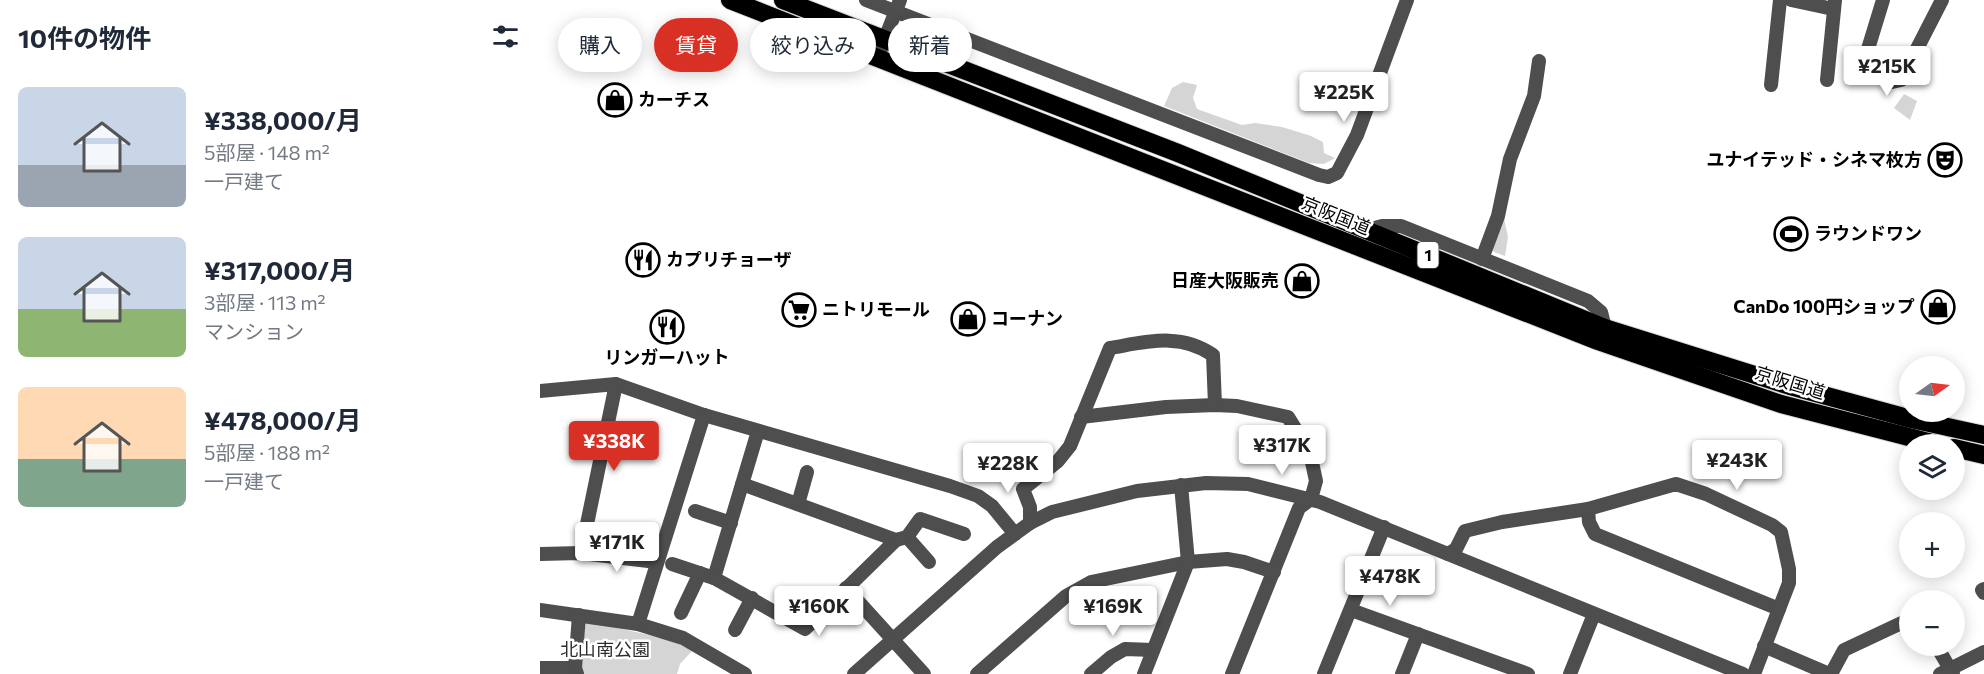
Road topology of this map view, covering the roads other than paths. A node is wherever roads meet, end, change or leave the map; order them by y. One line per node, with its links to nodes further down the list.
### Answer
1 (730, 0): 12 (highway, 京阪国道 / 1)
2 (783, 0): 11 (highway, 京阪国道 / 1)
3 (866, 0): 10 (street)
4 (1407, 0): 10 (street)
5 (1780, 0): 15 (street)
6 (1791, 0): 9 (street)
7 (1883, 0): 8 (street)
8 (1942, 0)
9 (1834, 4): 14 (street)
10 (897, 6): 11 (street)
11 (885, 40): 12 (street); 16 (highway, 京阪国道 / 1)
12 (878, 58): 25 (highway, 京阪国道 / 1)
13 (1539, 61): 17 (street)
14 (1827, 80)
15 (1772, 85)
16 (1367, 230): 17 (street); 18 (highway, 京阪国道 / 1)
17 (1482, 259): 18 (street)
18 (1605, 328): 26 (highway, 京阪国道 / 1)
19 (616, 384): 20 (street); 22 (street); 42 (street)
20 (540, 391)
21 (1215, 405): 23 (street); 23 (street); 32 (street)
22 (704, 415): 24 (street); 45 (street)
23 (1081, 417): 37 (street)
24 (758, 431): 30 (street); 40 (street)
25 (1899, 434)
26 (1984, 435)
27 (1965, 451): 28 (highway)
28 (1984, 455)
29 (807, 472): 33 (street)
30 (742, 484): 33 (street); 36 (street)
31 (1181, 485): 32 (street); 37 (street); 47 (street)
32 (1311, 499): 38 (street); 49 (street)
33 (798, 504): 41 (street)
34 (1588, 509): 44 (street); 54 (street); 54 (street)
35 (695, 511): 36 (street)
36 (731, 523): 51 (street)
37 (1030, 523): 40 (street)
38 (1384, 526): 44 (street); 56 (street)
39 (964, 534): 41 (street)
40 (1015, 534): 64 (street)
41 (901, 538): 46 (street); 52 (street)
42 (581, 553): 43 (street); 45 (street)
43 (540, 554)
44 (1448, 554): 58 (street)
45 (657, 562): 60 (street)
46 (930, 562)
47 (1188, 562): 49 (street); 66 (street); 76 (street)
48 (672, 564): 50 (street)
49 (1274, 572): 79 (street)
50 (700, 573): 51 (street); 57 (street)
51 (714, 578): 53 (street)
52 (846, 588): 53 (street); 64 (street)
53 (752, 598): 62 (street)
54 (1779, 609): 65 (street)
55 (540, 610): 59 (street)
56 (1351, 610): 63 (street); 80 (street)
57 (681, 613)
58 (1594, 614): 83 (street); 84 (street)
59 (579, 615): 60 (street); 71 (street)
60 (638, 624): 73 (street)
61 (1899, 624): 86 (street)
62 (735, 630)
63 (1418, 633): 70 (street); 81 (street)
64 (893, 640): 74 (street); 75 (street)
65 (1764, 646): 85 (street); 86 (street)
66 (1153, 650): 77 (street); 78 (street)
67 (1984, 652): 72 (street)
68 (1941, 656): 72 (street)
69 (540, 668): 71 (street)
70 (1487, 668): 82 (street)
71 (576, 671)
72 (1948, 672)
73 (745, 674)
74 (855, 674)
75 (924, 674)
76 (977, 674)
77 (1091, 674)
78 (1144, 674)
79 (1232, 674)
80 (1324, 674)
81 (1402, 674)
82 (1528, 674)
83 (1570, 674)
84 (1743, 674)
85 (1754, 674)
86 (1830, 674)

